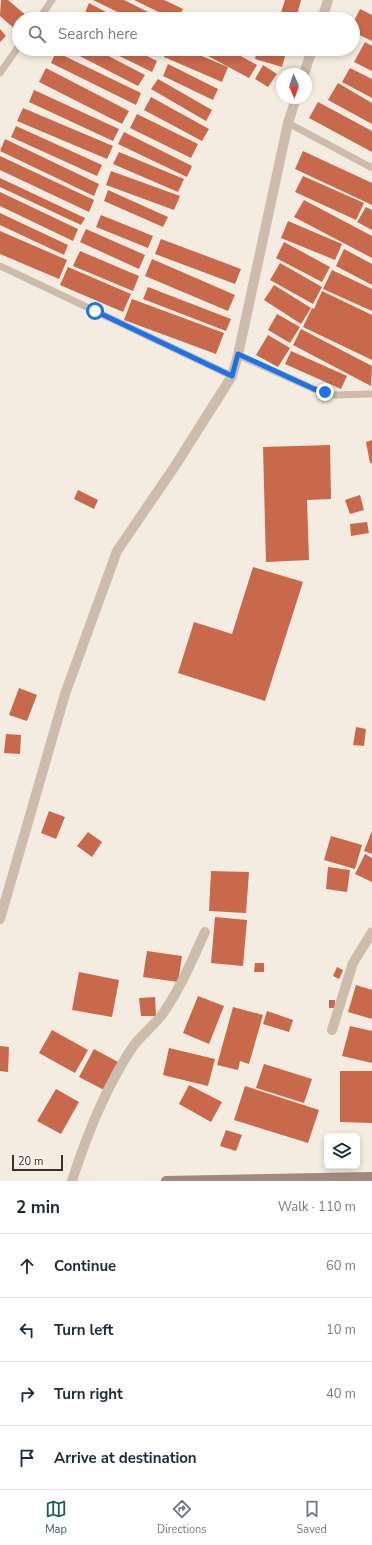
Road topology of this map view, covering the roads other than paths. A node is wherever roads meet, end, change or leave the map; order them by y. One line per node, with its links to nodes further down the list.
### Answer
1 (52, 0): 3 (lane)
2 (328, 0): 4 (street)
3 (43, 12)
4 (324, 12)
5 (12, 56): 8 (lane)
6 (310, 56): 7 (street)
7 (306, 68)
8 (0, 72)
9 (294, 104): 10 (street)
10 (288, 124): 11 (lane); 13 (street)
11 (372, 168)
12 (0, 266): 14 (lane)
13 (238, 354): 14 (street); 15 (lane)
14 (232, 376): 16 (street)
15 (372, 394)
16 (0, 919)
17 (204, 932): 21 (street)
18 (372, 932): 19 (street)
19 (332, 1030)
20 (372, 1177): 22 (main road)
21 (72, 1181)
22 (166, 1181)

